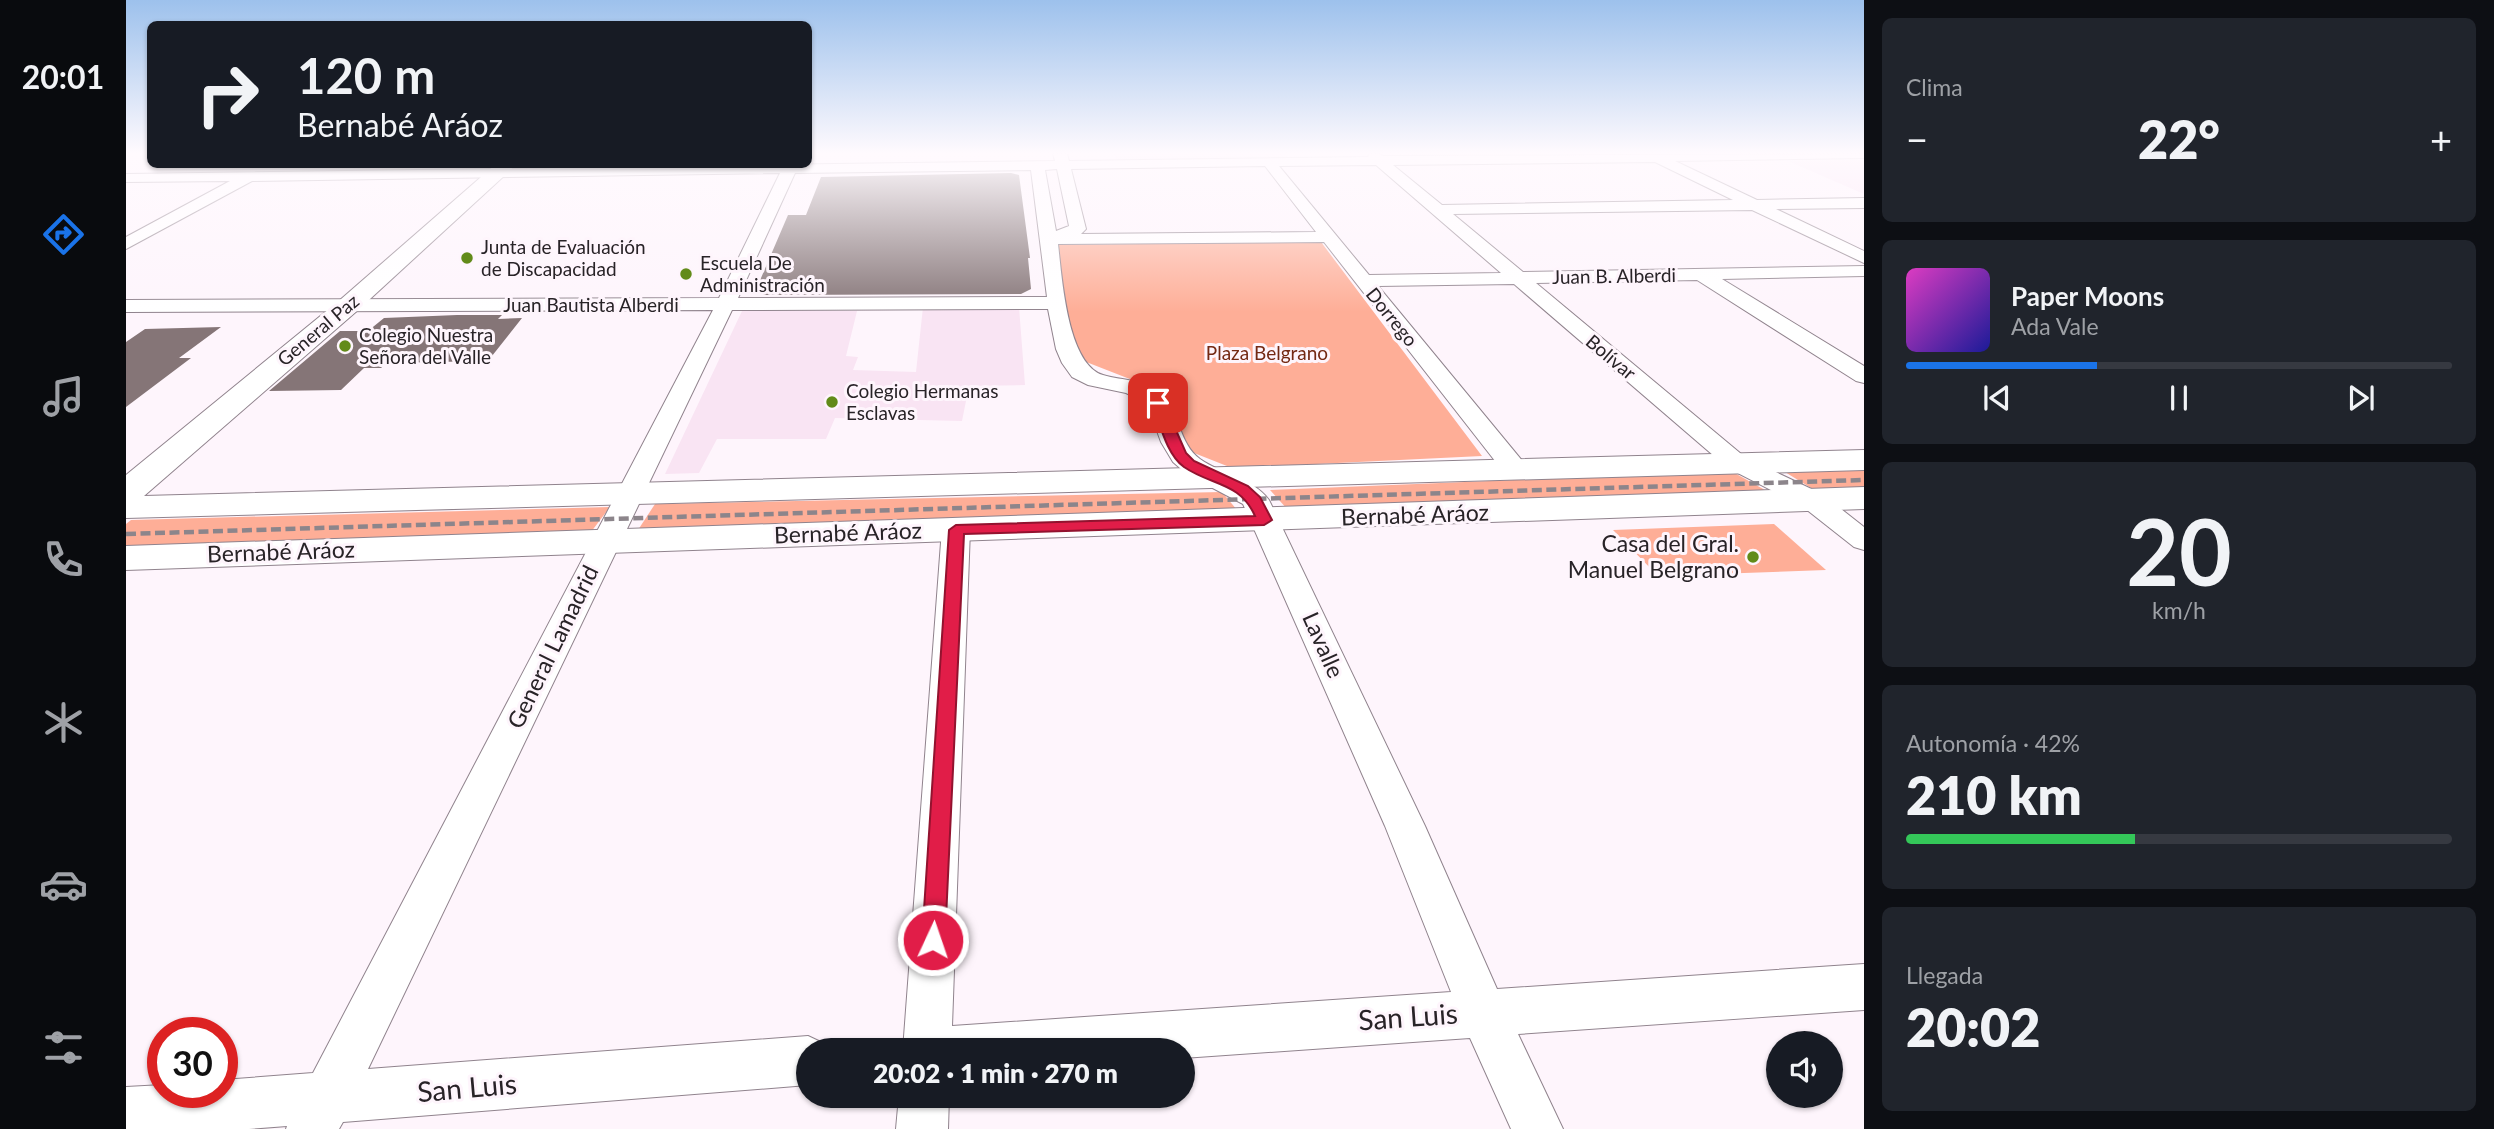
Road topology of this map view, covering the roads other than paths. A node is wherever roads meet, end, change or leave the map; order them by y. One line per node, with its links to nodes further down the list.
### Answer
1 (194, 207): 12 (street)
2 (460, 207): 19 (street, General Paz)
3 (772, 207): 20 (street, General Lamadrid)
4 (1073, 207): 11 (street)
5 (1303, 207): 10 (street, Dorrego)
6 (1433, 207): 9 (street, Bolívar)
7 (1619, 207): 9 (street)
8 (1757, 207): 13 (street)
9 (1436, 209): 16 (street, Bolívar)
10 (1327, 237): 11 (street); 17 (street, Dorrego)
11 (1049, 239): 18 (street, Lavalle)
12 (126, 244)
13 (1864, 258)
14 (1864, 271): 15 (street, Juan B. Alberdi)
15 (1702, 275): 16 (street, Juan B. Alberdi); 22 (street)
16 (1518, 278): 17 (street, Juan B. Alberdi); 24 (street, Bolívar)
17 (1363, 281): 25 (street, Dorrego)
18 (1056, 303): 20 (street, Juan Bautista Alberdi); 26 (street, Lavalle)
19 (349, 305): 20 (street, Juan Bautista Alberdi); 21 (street, Juan Bautista Alberdi); 28 (street, General Paz)
20 (725, 305): 27 (street, General Lamadrid)
21 (126, 306)
22 (1864, 376)
23 (1864, 460): 24 (street, Bernabé Aráoz)
24 (1737, 463): 25 (street, Bernabé Aráoz); 30 (street, Bolívar)
25 (1515, 469): 26 (street, Bernabé Aráoz)
26 (1222, 479): 27 (street, Bernabé Aráoz); 32 (street, Lavalle)
27 (630, 492): 31 (street, Bernabé Aráoz); 34 (street, General Lamadrid)
28 (126, 494)
29 (1864, 498): 30 (street, Bernabé Aráoz)
30 (1812, 499): 32 (street, Bernabé Aráoz); 35 (street, Bolívar)
31 (126, 507)
32 (1264, 520): 33 (street, Bernabé Aráoz); 38 (street, Lavalle)
33 (956, 530): 34 (street, Bernabé Aráoz); 39 (street)
34 (606, 540): 36 (street, Bernabé Aráoz); 44 (street, General Lamadrid)
35 (1864, 541)
36 (126, 558)
37 (1864, 987): 38 (street, San Luis)
38 (1483, 1012): 40 (street, San Luis); 46 (street, Lavalle)
39 (928, 1038)
40 (1120, 1038)
41 (796, 1062): 44 (street, San Luis)
42 (923, 1108): 45 (street)
43 (126, 1113): 44 (street, San Luis)
44 (320, 1114)
45 (922, 1129)
46 (1537, 1129)

